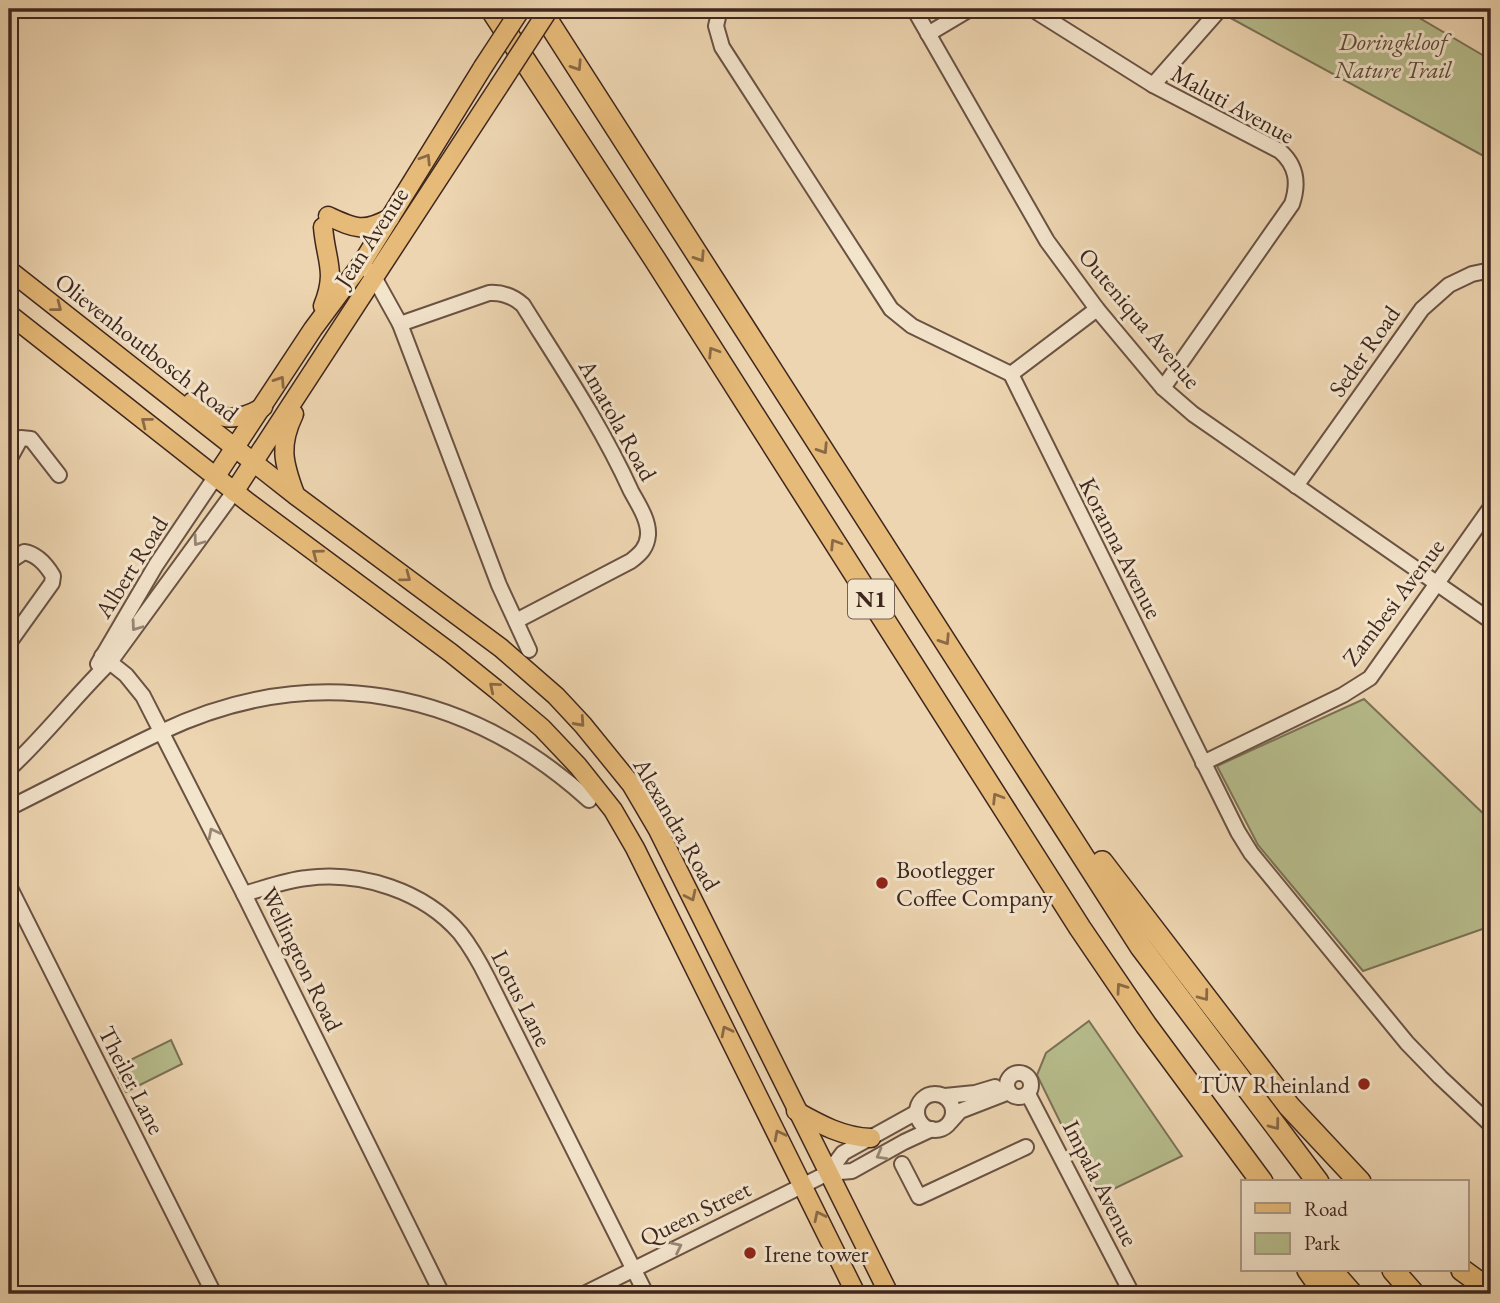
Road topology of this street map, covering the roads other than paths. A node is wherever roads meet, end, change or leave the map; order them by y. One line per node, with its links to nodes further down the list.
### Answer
1 (491, 9): 50 (highway, N1, one-way to 1)
2 (521, 9): 12 (main road, Jean Avenue, one-way to 2, bridge)
3 (540, 9): 43 (highway, N1, one-way to 43)
4 (549, 9): 16 (main road, Jean Avenue, bridge)
5 (720, 9): 23 (street)
6 (914, 9): 10 (street, Outeniqua Avenue)
7 (970, 9): 10 (street)
8 (1032, 9): 11 (street, Maluti Avenue)
9 (1220, 9): 11 (street)
10 (928, 34): 17 (street, Outeniqua Avenue)
11 (1153, 85): 24 (street, Maluti Avenue)
12 (390, 218): 13 (main road, Jean Avenue); 20 (main road)
13 (362, 263): 16 (street); 20 (main road, Jean Avenue)
14 (9, 270): 21 (main road, Olievenhoutbosch Road, one-way to 21)
15 (1491, 270): 31 (street, Seder Road)
16 (374, 277): 19 (street); 22 (main road, Jean Avenue)
17 (1097, 309): 23 (street); 24 (street, Outeniqua Avenue)
18 (9, 314): 30 (main road, one-way to 18)
19 (400, 324): 37 (street); 37 (street, Amatola Road)
20 (313, 329): 25 (main road, Jean Avenue, one-way to 20)
21 (104, 344): 25 (main road); 26 (main road, Olievenhoutbosch Road)
22 (319, 363): 28 (main road, Jean Avenue); 33 (main road)
23 (1011, 374): 44 (street, Koranna Avenue)
24 (1163, 388): 31 (street, Outeniqua Avenue)
25 (264, 406): 26 (main road, Jean Avenue)
26 (237, 448): 28 (main road, Olievenhoutbosch Road); 30 (main road, Jean Avenue)
27 (9, 460): 29 (street)
28 (254, 462): 32 (main road, Jean Avenue); 33 (main road, Alexandra Road)
29 (59, 475)
30 (216, 476): 32 (main road); 41 (street, Albert Road)
31 (1296, 486): 36 (street, Outeniqua Avenue)
32 (234, 492): 41 (street, Albert Road, one-way to 41); 67 (main road, Alexandra Road, one-way to 32)
33 (295, 495): 54 (main road, Alexandra Road, one-way to 54)
34 (1491, 507): 36 (street, Zambesi Avenue)
35 (9, 562): 39 (street)
36 (1437, 583): 38 (street, Outeniqua Avenue); 44 (street, Zambesi Avenue)
37 (516, 621): 40 (street)
38 (1491, 621)
39 (9, 643)
40 (529, 650)
41 (106, 659): 42 (street, Wellington Road); 45 (street, Albert Road)
42 (161, 732): 46 (street); 47 (street); 49 (street, Wellington Road, one-way to 42)
43 (1013, 747): 65 (highway, N1, one-way to 65); 66 (highway, one-way to 66)
44 (1203, 763): 57 (street, Koranna Avenue)
45 (9, 769)
46 (589, 800)
47 (9, 808)
48 (9, 886): 74 (street, Theiler Lane)
49 (244, 894): 68 (street, Lotus Lane); 75 (street, Wellington Road)
50 (1146, 1024): 63 (highway); 64 (highway, N1)
51 (1008, 1086): 52 (street); 52 (street); 53 (street); 56 (street)
52 (1028, 1094): 80 (street, Impala Avenue)
53 (946, 1096): 55 (street); 56 (street)
54 (796, 1111): 59 (main road); 62 (main road, Alexandra Road)
55 (917, 1112): 58 (street); 59 (street)
56 (951, 1121): 58 (street)
57 (1491, 1125)
58 (932, 1129): 62 (street, one-way to 62)
59 (872, 1138): 62 (street)
60 (1026, 1147): 61 (street)
61 (902, 1164)
62 (828, 1173): 67 (street, Queen Street); 79 (main road, Alexandra Road)
63 (1246, 1180)
64 (1261, 1180)
65 (1317, 1180)
66 (1358, 1180)
67 (804, 1185): 68 (street, Queen Street, one-way to 67); 78 (main road, Alexandra Road, one-way to 67)
68 (633, 1269): 76 (street, Queen Street); 77 (street, Lotus Lane)
69 (1309, 1272): 81 (highway)
70 (1333, 1272): 82 (highway)
71 (1395, 1272): 83 (highway)
72 (1465, 1272): 73 (highway)
73 (1491, 1292)
74 (214, 1294)
75 (442, 1294)
76 (584, 1294)
77 (646, 1294)
78 (856, 1294)
79 (888, 1294)
80 (1132, 1294)
81 (1325, 1294)
82 (1353, 1294)
83 (1414, 1294)

